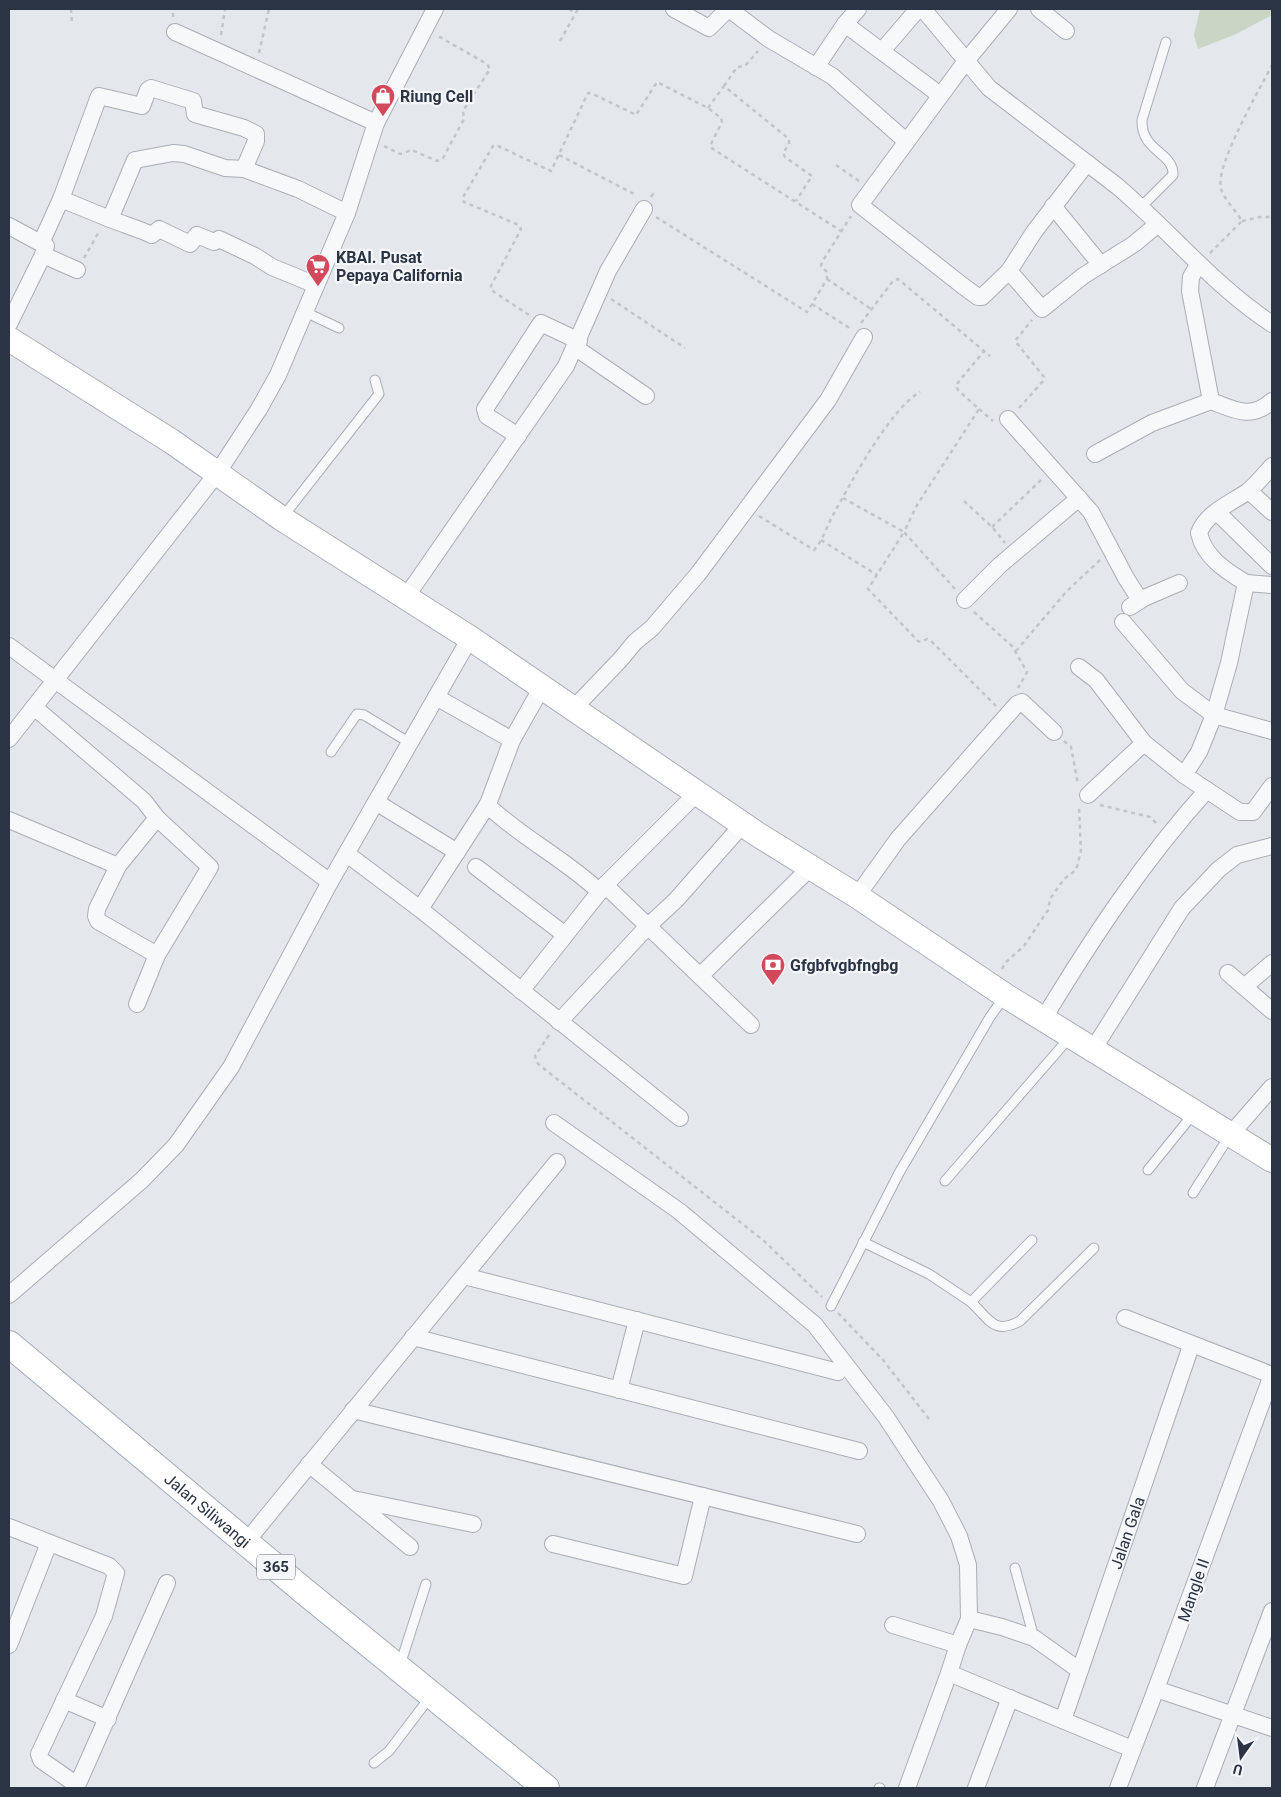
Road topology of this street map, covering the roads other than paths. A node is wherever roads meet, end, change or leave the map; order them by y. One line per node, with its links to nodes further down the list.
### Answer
1 (674, 9): 2 (street)
2 (728, 9): 15 (street)
3 (858, 9): 9 (street)
4 (918, 9): 13 (street)
5 (923, 9): 14 (street)
6 (1010, 9): 14 (street)
7 (1039, 9): 10 (street)
8 (432, 10): 17 (street)
9 (845, 24): 13 (street); 15 (street)
10 (1066, 31)
11 (175, 32): 17 (street)
12 (1166, 42): 24 (lane)
13 (882, 50): 16 (street)
14 (966, 61): 16 (street); 19 (street)
15 (816, 67): 18 (street)
16 (940, 95): 18 (street)
17 (376, 123): 25 (street)
18 (906, 141): 33 (street)
19 (1087, 163): 23 (street); 24 (street)
20 (244, 170): 21 (street); 25 (street); 26 (street)
21 (61, 199): 26 (street); 29 (street)
22 (642, 203): 41 (street)
23 (1053, 206): 30 (street); 33 (street)
24 (1141, 207): 27 (street)
25 (347, 213): 34 (street)
26 (108, 219): 34 (street)
27 (1158, 224): 30 (street); 31 (street)
28 (9, 226): 29 (street)
29 (42, 249): 32 (street); 36 (street)
30 (1101, 265): 33 (street)
31 (1198, 265): 37 (street); 44 (street)
32 (77, 270)
33 (1009, 271)
34 (316, 286): 35 (street)
35 (304, 312): 38 (lane); 50 (street)
36 (9, 324)
37 (1272, 324)
38 (339, 328)
39 (860, 334): 70 (street)
40 (9, 339): 50 (main road)
41 (578, 344): 43 (street); 47 (street); 47 (street)
42 (375, 380): 55 (lane)
43 (646, 396)
44 (1211, 401): 45 (street); 48 (street)
45 (1272, 401)
46 (1008, 419): 52 (street)
47 (518, 436): 60 (street)
48 (1094, 454)
49 (1272, 466): 51 (street)
50 (218, 472): 55 (main road); 66 (street)
51 (1249, 491): 53 (street); 54 (street)
52 (1079, 498): 57 (street); 61 (street)
53 (1217, 512): 56 (street); 58 (street)
54 (1272, 512)
55 (281, 518): 60 (main road)
56 (1272, 566)
57 (1179, 583)
58 (1246, 583): 59 (street); 71 (street)
59 (1272, 585)
60 (406, 597): 63 (main road)
61 (965, 600)
62 (1123, 622): 71 (street)
63 (470, 638): 67 (main road); 68 (street)
64 (9, 646): 66 (street)
65 (1079, 667): 77 (street)
66 (55, 679): 69 (street); 95 (street)
67 (542, 687): 70 (main road); 75 (street)
68 (436, 697): 75 (street); 76 (street)
69 (34, 707): 74 (street); 86 (street)
70 (573, 709): 82 (main road)
71 (1214, 715): 72 (street); 79 (street)
72 (1272, 731)
73 (1054, 732): 97 (street)
74 (9, 739)
75 (512, 740): 85 (street)
76 (410, 743): 78 (lane); 84 (street)
77 (1144, 743): 79 (street); 83 (street)
78 (331, 752)
79 (1184, 775): 81 (street)
80 (1272, 786): 81 (street)
81 (1207, 790): 110 (street)
82 (697, 793): 88 (main road); 96 (street)
83 (1088, 795)
84 (376, 802): 90 (street); 91 (street)
85 (487, 805): 90 (street); 96 (street)
86 (157, 818): 92 (street); 101 (street)
87 (9, 820): 92 (street)
88 (743, 824): 94 (main road); 99 (street)
89 (1272, 846): 114 (street)
90 (457, 852): 98 (street)
91 (347, 854): 95 (street); 98 (street)
92 (118, 866): 101 (street)
93 (476, 867): 100 (street)
94 (811, 867): 97 (main road); 104 (street)
95 (330, 882): 129 (street)
96 (602, 888): 99 (street); 100 (street)
97 (856, 896): 107 (main road)
98 (420, 908): 106 (street)
99 (648, 926): 104 (street); 111 (street)
100 (564, 934): 106 (street)
101 (157, 955): 108 (street)
102 (1272, 963): 105 (street)
103 (1228, 973): 105 (street)
104 (700, 976): 112 (street)
105 (1244, 987): 109 (street)
106 (521, 991): 111 (street)
107 (999, 991): 110 (main road); 126 (lane)
108 (137, 1004)
109 (1272, 1012)
110 (1044, 1018): 113 (main road)
111 (559, 1022): 117 (street)
112 (752, 1025)
113 (1072, 1035): 114 (main road); 123 (lane)
114 (1094, 1048): 116 (main road)
115 (1272, 1087): 119 (street)
116 (1194, 1113): 119 (main road); 122 (lane)
117 (680, 1118)
118 (554, 1123): 156 (street)
119 (1231, 1134): 120 (main road); 124 (lane)
120 (1272, 1160)
121 (557, 1162): 128 (street)
122 (1148, 1170)
123 (945, 1181)
124 (1193, 1193)
125 (1032, 1240): 130 (lane)
126 (863, 1242): 130 (lane); 131 (lane)
127 (1094, 1248): 130 (lane)
128 (464, 1276): 133 (street); 134 (street)
129 (9, 1295)
130 (971, 1302)
131 (831, 1306)
132 (1125, 1318): 136 (street)
133 (637, 1320): 137 (street); 139 (street)
134 (414, 1337): 139 (street); 140 (street)
135 (9, 1344): 148 (main road, Jalan Siliwangi / 365)
136 (1190, 1346): 138 (street); 162 (street, Jalan Gala)
137 (838, 1372)
138 (1272, 1375): 164 (street, Mangle II)
139 (619, 1390): 141 (street)
140 (354, 1410): 142 (street); 143 (street)
141 (858, 1451)
142 (309, 1464): 144 (street); 148 (street)
143 (703, 1496): 147 (street); 150 (street)
144 (351, 1498): 145 (street); 151 (street)
145 (473, 1524)
146 (9, 1527): 149 (street)
147 (857, 1534)
148 (246, 1542): 161 (main road, Jalan Siliwangi / 365)
149 (49, 1543): 159 (street); 167 (street)
150 (553, 1544)
151 (410, 1547)
152 (1014, 1568): 158 (lane)
153 (168, 1583): 169 (street)
154 (426, 1584): 161 (lane)
155 (1272, 1611): 168 (street)
156 (969, 1619): 158 (street); 160 (street)
157 (893, 1625): 160 (street)
158 (1034, 1638): 162 (street)
159 (9, 1645)
160 (958, 1645): 163 (street)
161 (399, 1667): 165 (main road, Jalan Siliwangi / 365)
162 (1079, 1670): 170 (street, Jalan Gala)
163 (949, 1673): 166 (street); 176 (street)
164 (1156, 1689): 168 (street); 172 (street, Mangle II)
165 (432, 1694): 173 (lane); 174 (main road, Jalan Siliwangi / 365)
166 (1010, 1698): 170 (street); 177 (street)
167 (64, 1700): 169 (street); 175 (street)
168 (1233, 1714): 171 (street); 179 (street)
169 (108, 1719): 175 (street)
170 (1063, 1720): 172 (street)
171 (1272, 1728)
172 (1132, 1749): 178 (street, Mangle II)
173 (374, 1763)
174 (538, 1786)
175 (77, 1787)
176 (907, 1788)
177 (976, 1788)
178 (1118, 1788)
179 (1205, 1788)

